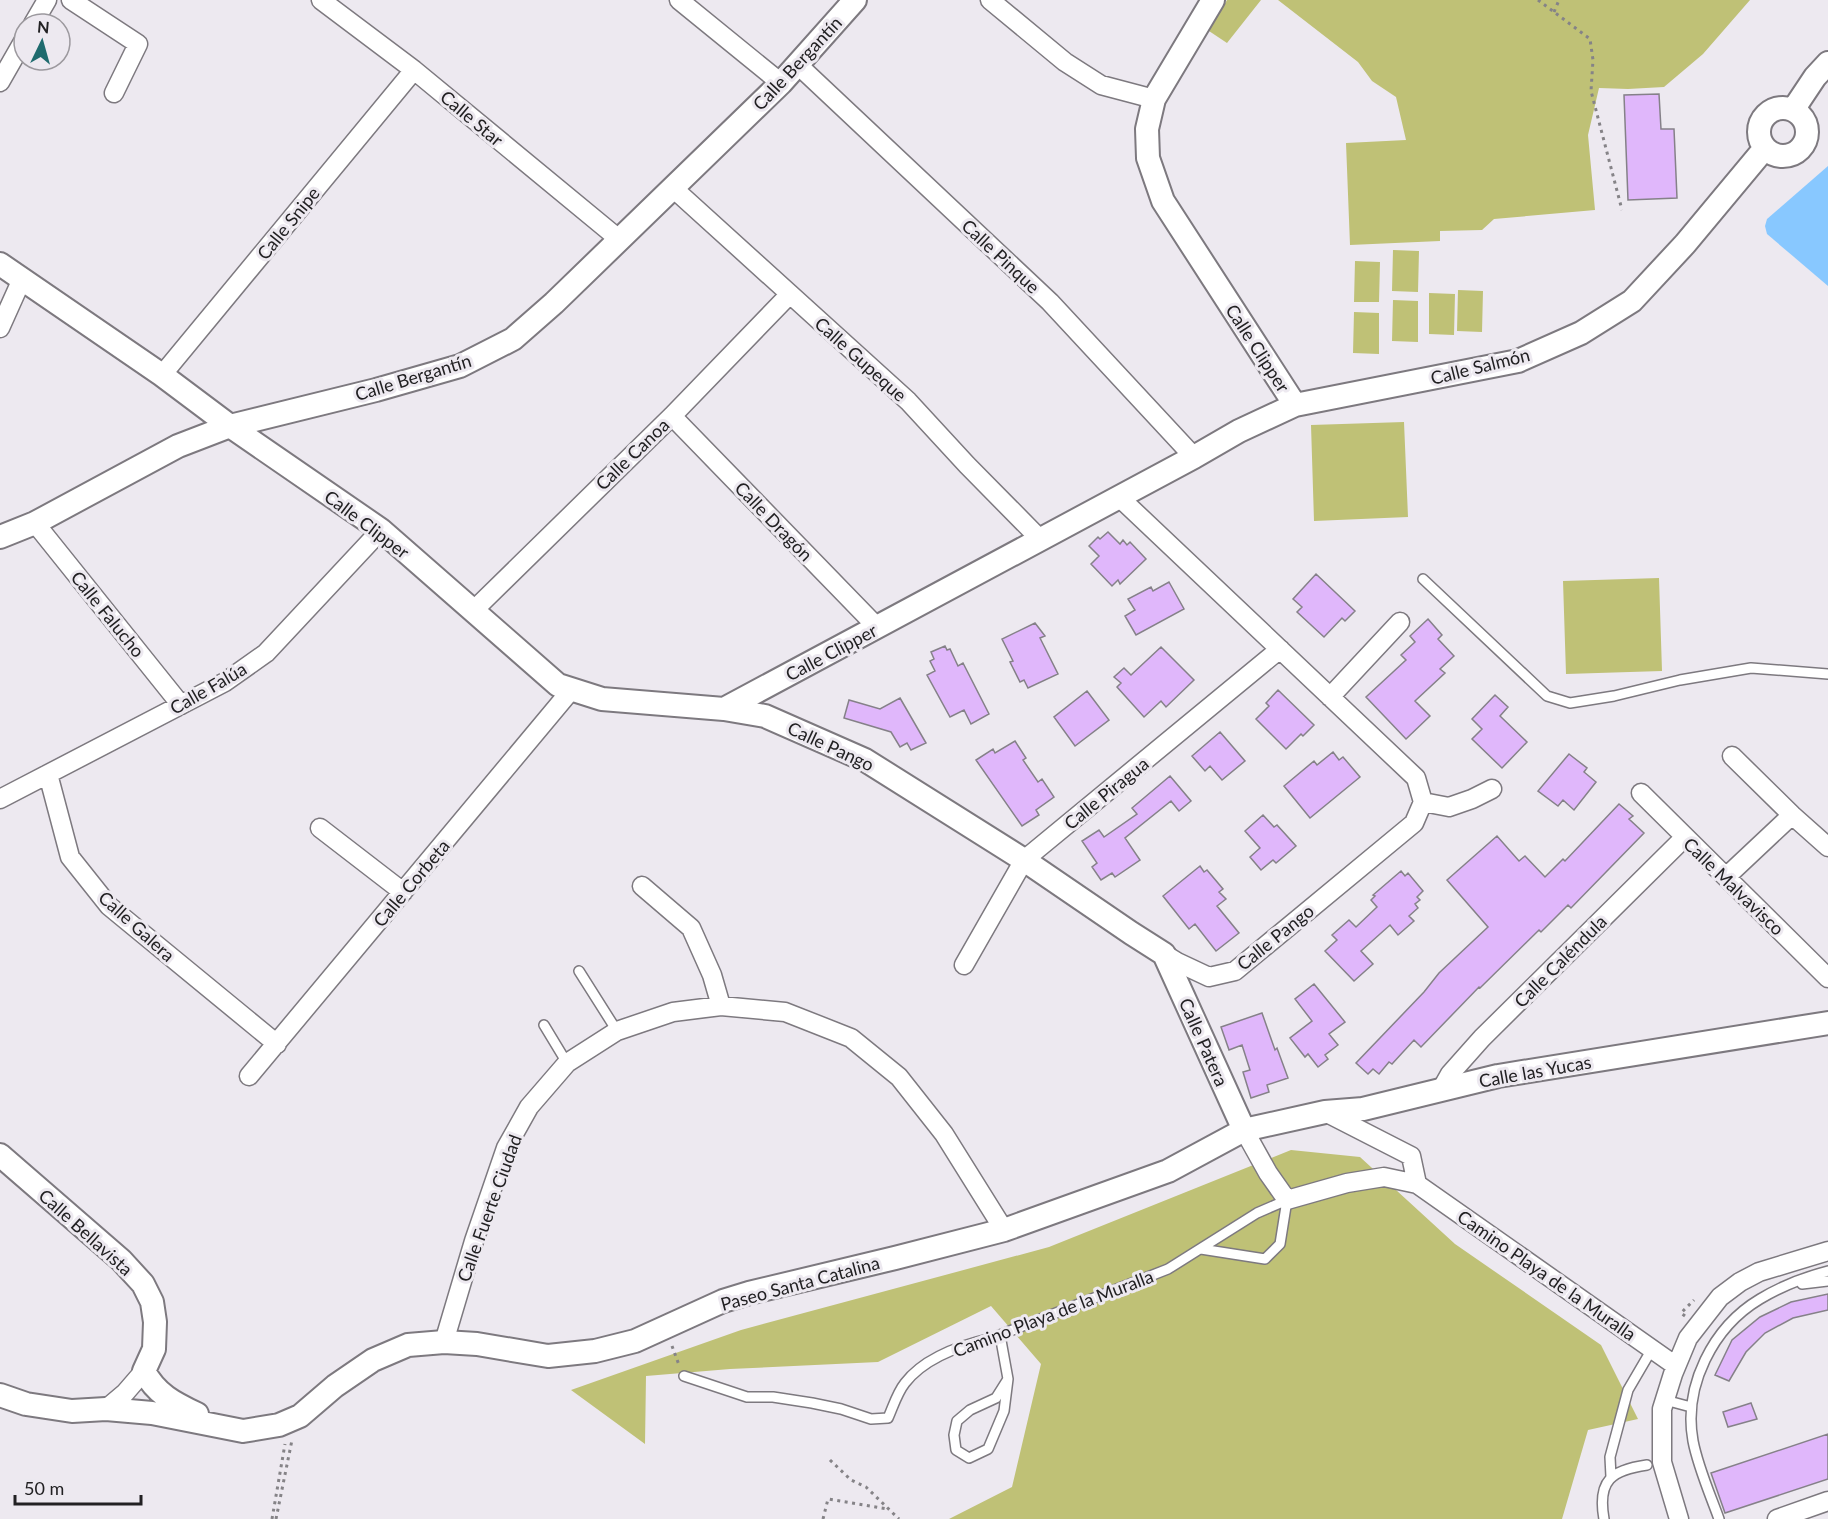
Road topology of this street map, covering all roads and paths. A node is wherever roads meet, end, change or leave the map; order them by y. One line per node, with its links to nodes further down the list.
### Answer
1 (71, 0): 16 (street)
2 (321, 0): 13 (street, Calle Star)
3 (679, 0): 15 (street)
4 (855, 0): 12 (street, Calle Bergantín)
5 (990, 0): 17 (street)
6 (1213, 0): 17 (street, Calle Clipper)
7 (1538, 0): 9 (path)
8 (1559, 0): 9 (path)
9 (1554, 12): 22 (path)
10 (12, 61): 14 (street)
11 (1828, 63): 18 (street)
12 (798, 65): 15 (street, Calle Bergantín); 32 (street, Calle Pinque)
13 (414, 70): 23 (street, Calle Star); 28 (street, Calle Snipe)
14 (0, 82)
15 (782, 83): 21 (street, Calle Bergantín)
16 (114, 93)
17 (1154, 99): 29 (street, Calle Clipper)
18 (1793, 110): 19 (street); 20 (street)
19 (1818, 130): 20 (street)
20 (1765, 148): 29 (street, Calle Salmón)
21 (673, 188): 23 (street, Calle Bergantín); 26 (street, Calle Gupeque)
22 (1622, 210)
23 (620, 240): 31 (street, Calle Bergantín)
24 (0, 264): 25 (street, Calle Clipper)
25 (22, 279): 27 (street); 28 (street, Calle Clipper)
26 (789, 295): 30 (street, Calle Canoa); 37 (street, Calle Gupeque)
27 (0, 328)
28 (162, 375): 31 (street, Calle Clipper)
29 (1295, 405): 32 (street, Calle Clipper)
30 (672, 416): 39 (street, Calle Canoa); 41 (street, Calle Dragón)
31 (230, 426): 34 (street, Calle Bergantín); 35 (street, Calle Clipper)
32 (1194, 457): 33 (street, Calle Clipper)
33 (1119, 497): 37 (street, Calle Clipper); 42 (street)
34 (35, 523): 36 (street, Calle Bergantín); 46 (street, Calle Falucho)
35 (381, 530): 39 (street, Calle Clipper); 46 (street, Calle Falúa)
36 (0, 537)
37 (1040, 539): 41 (street, Calle Clipper)
38 (1423, 579): 43 (lane)
39 (473, 611): 44 (street, Calle Clipper)
40 (1400, 622): 45 (street)
41 (877, 627): 47 (street, Calle Clipper)
42 (1280, 650): 45 (street); 58 (street, Calle Piragua)
43 (1828, 674)
44 (572, 689): 47 (street, Calle Clipper); 61 (street, Calle Corbeta)
45 (1330, 697): 53 (street)
46 (181, 705): 49 (street, Calle Falúa)
47 (724, 709): 58 (street, Calle Pango)
48 (1732, 756): 54 (street)
49 (48, 774): 52 (street, Calle Falúa); 70 (street, Calle Galera)
50 (1492, 789): 53 (street)
51 (1641, 794): 56 (street, Calle Malvavisco)
52 (0, 800)
53 (1423, 802): 62 (street, Calle Pango)
54 (1792, 815): 57 (street); 59 (street)
55 (320, 828): 61 (street)
56 (1684, 837): 59 (street, Calle Malvavisco); 73 (street, Calle Caléndula)
57 (1828, 847)
58 (1024, 860): 62 (street, Calle Pango); 63 (street, Calle Piragua)
59 (1726, 877): 65 (street, Calle Malvavisco)
60 (642, 886): 66 (street)
61 (403, 892): 70 (street, Calle Corbeta)
62 (1164, 954): 75 (street, Calle Patera)
63 (964, 964)
64 (579, 971): 69 (lane)
65 (1828, 978)
66 (721, 1006): 69 (street, Calle Fuerte Ciudad); 79 (street, Calle Fuerte Ciudad)
67 (1828, 1023): 73 (street, Calle las Yucas)
68 (544, 1025): 71 (lane)
69 (617, 1031): 71 (street, Calle Fuerte Ciudad)
70 (277, 1044): 72 (street, Calle Corbeta)
71 (567, 1063): 87 (street, Calle Fuerte Ciudad)
72 (249, 1076)
73 (1441, 1090): 74 (street, Calle las Yucas)
74 (1324, 1112): 75 (street, Calle las Yucas); 77 (street)
75 (1244, 1130): 78 (street); 79 (street, Paseo Santa Catalina)
76 (0, 1155): 92 (street, Calle Bellavista)
77 (1417, 1184): 78 (street, Camino Playa de la Muralla); 89 (street, Camino Playa de la Muralla)
78 (1287, 1200): 80 (lane, Camino Playa de la Muralla); 80 (lane)
79 (1004, 1230): 87 (street, Paseo Santa Catalina)
80 (1201, 1249): 85 (lane, Camino Playa de la Muralla)
81 (1828, 1251): 91 (street)
82 (1828, 1271): 84 (lane)
83 (1828, 1281): 84 (lane)
84 (1785, 1287): 97 (lane)
85 (999, 1335): 93 (lane, Camino Playa de la Muralla); 94 (lane)
86 (669, 1340): 90 (path)
87 (444, 1342): 99 (street, Paseo Santa Catalina)
88 (664, 1347): 90 (path)
89 (1652, 1348): 91 (street, Camino Playa de la Muralla); 104 (lane)
90 (673, 1349): 93 (path)
91 (1676, 1366): 96 (street)
92 (144, 1371): 98 (street, Calle Bellavista); 99 (street)
93 (684, 1376)
94 (1008, 1379): 94 (lane)
95 (0, 1395): 98 (street)
96 (1665, 1400): 97 (lane); 111 (street)
97 (1692, 1407): 112 (lane)
98 (106, 1409): 99 (street, Paseo Santa Catalina)
99 (223, 1426)
100 (287, 1436): 107 (path)
101 (300, 1436): 107 (path)
102 (830, 1460): 106 (path)
103 (1647, 1465): 104 (lane)
104 (1611, 1478): 110 (lane)
105 (1828, 1501): 113 (street)
106 (888, 1509): 108 (path); 109 (path)
107 (274, 1519)
108 (823, 1519)
109 (899, 1519)
110 (1604, 1519)
111 (1679, 1519)
112 (1719, 1519)
113 (1776, 1519)

